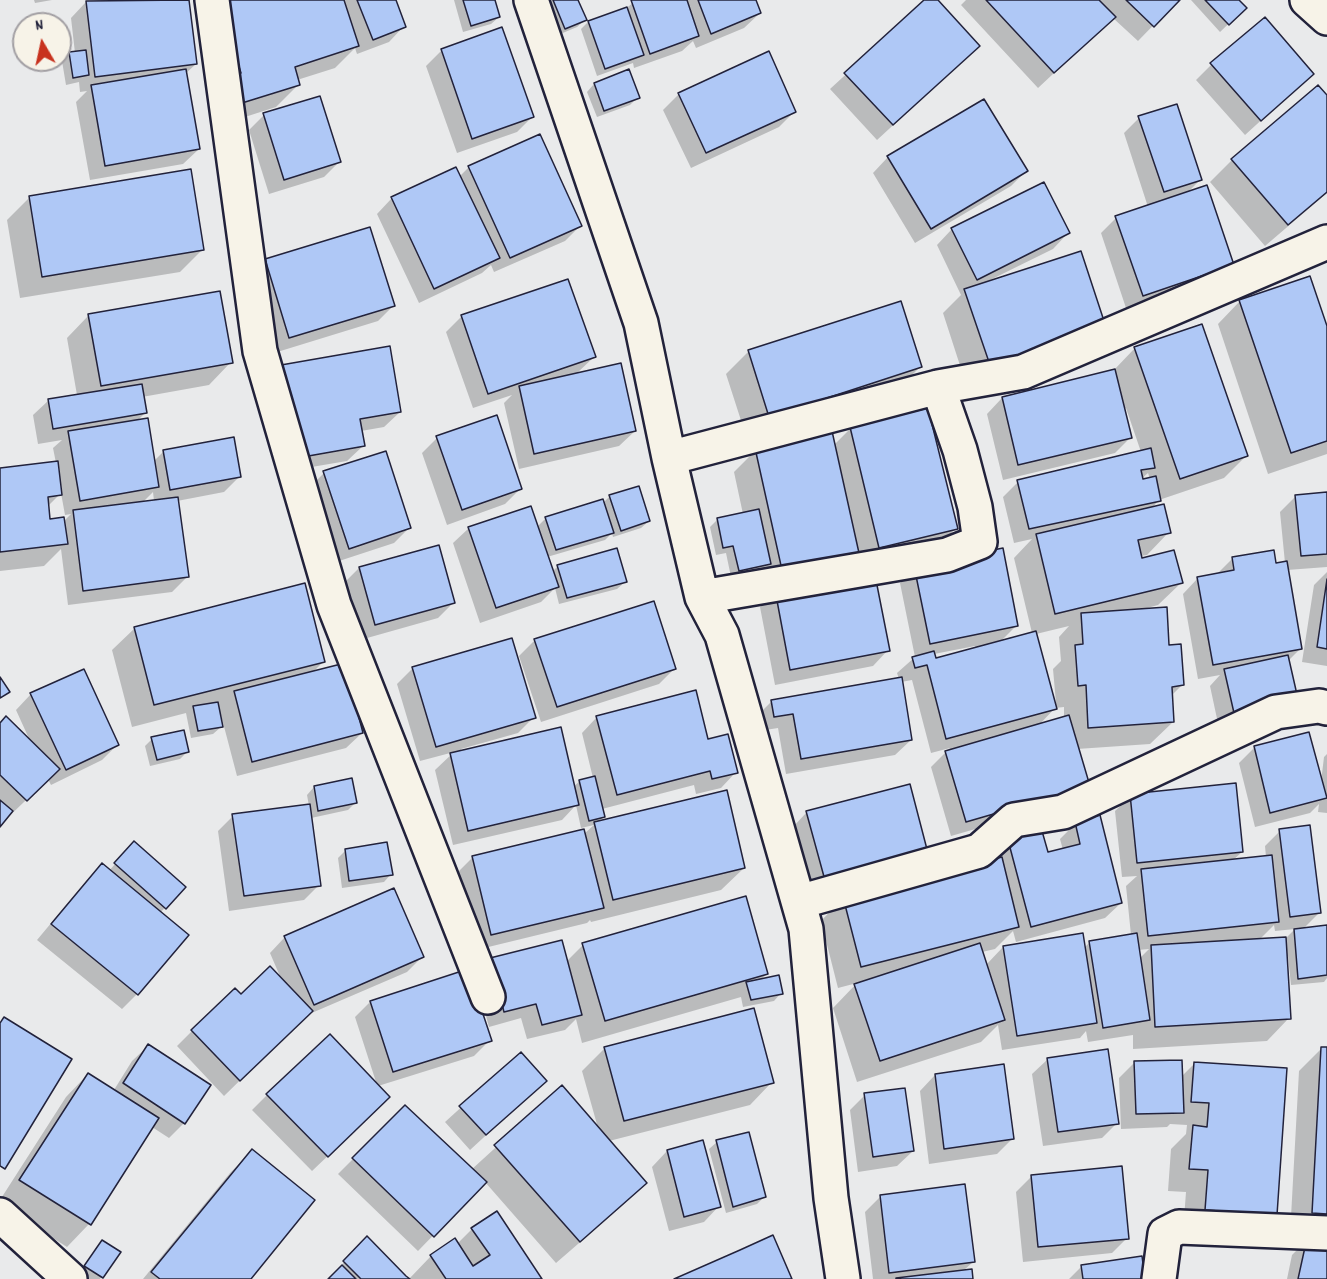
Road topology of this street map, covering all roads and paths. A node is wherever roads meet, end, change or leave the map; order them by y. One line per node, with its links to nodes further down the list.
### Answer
1 (212, 0): 11 (street)
2 (531, 0): 7 (street)
3 (1307, 0): 4 (street)
4 (1327, 18)
5 (1327, 242): 6 (street)
6 (938, 387): 7 (street); 8 (street)
7 (669, 458): 8 (street)
8 (702, 597): 10 (street)
9 (1324, 703): 10 (street)
10 (799, 902): 15 (street)
11 (488, 997)
12 (0, 1215): 14 (street)
13 (1327, 1233): 16 (street)
14 (70, 1279)
15 (843, 1279)
16 (1159, 1279)

